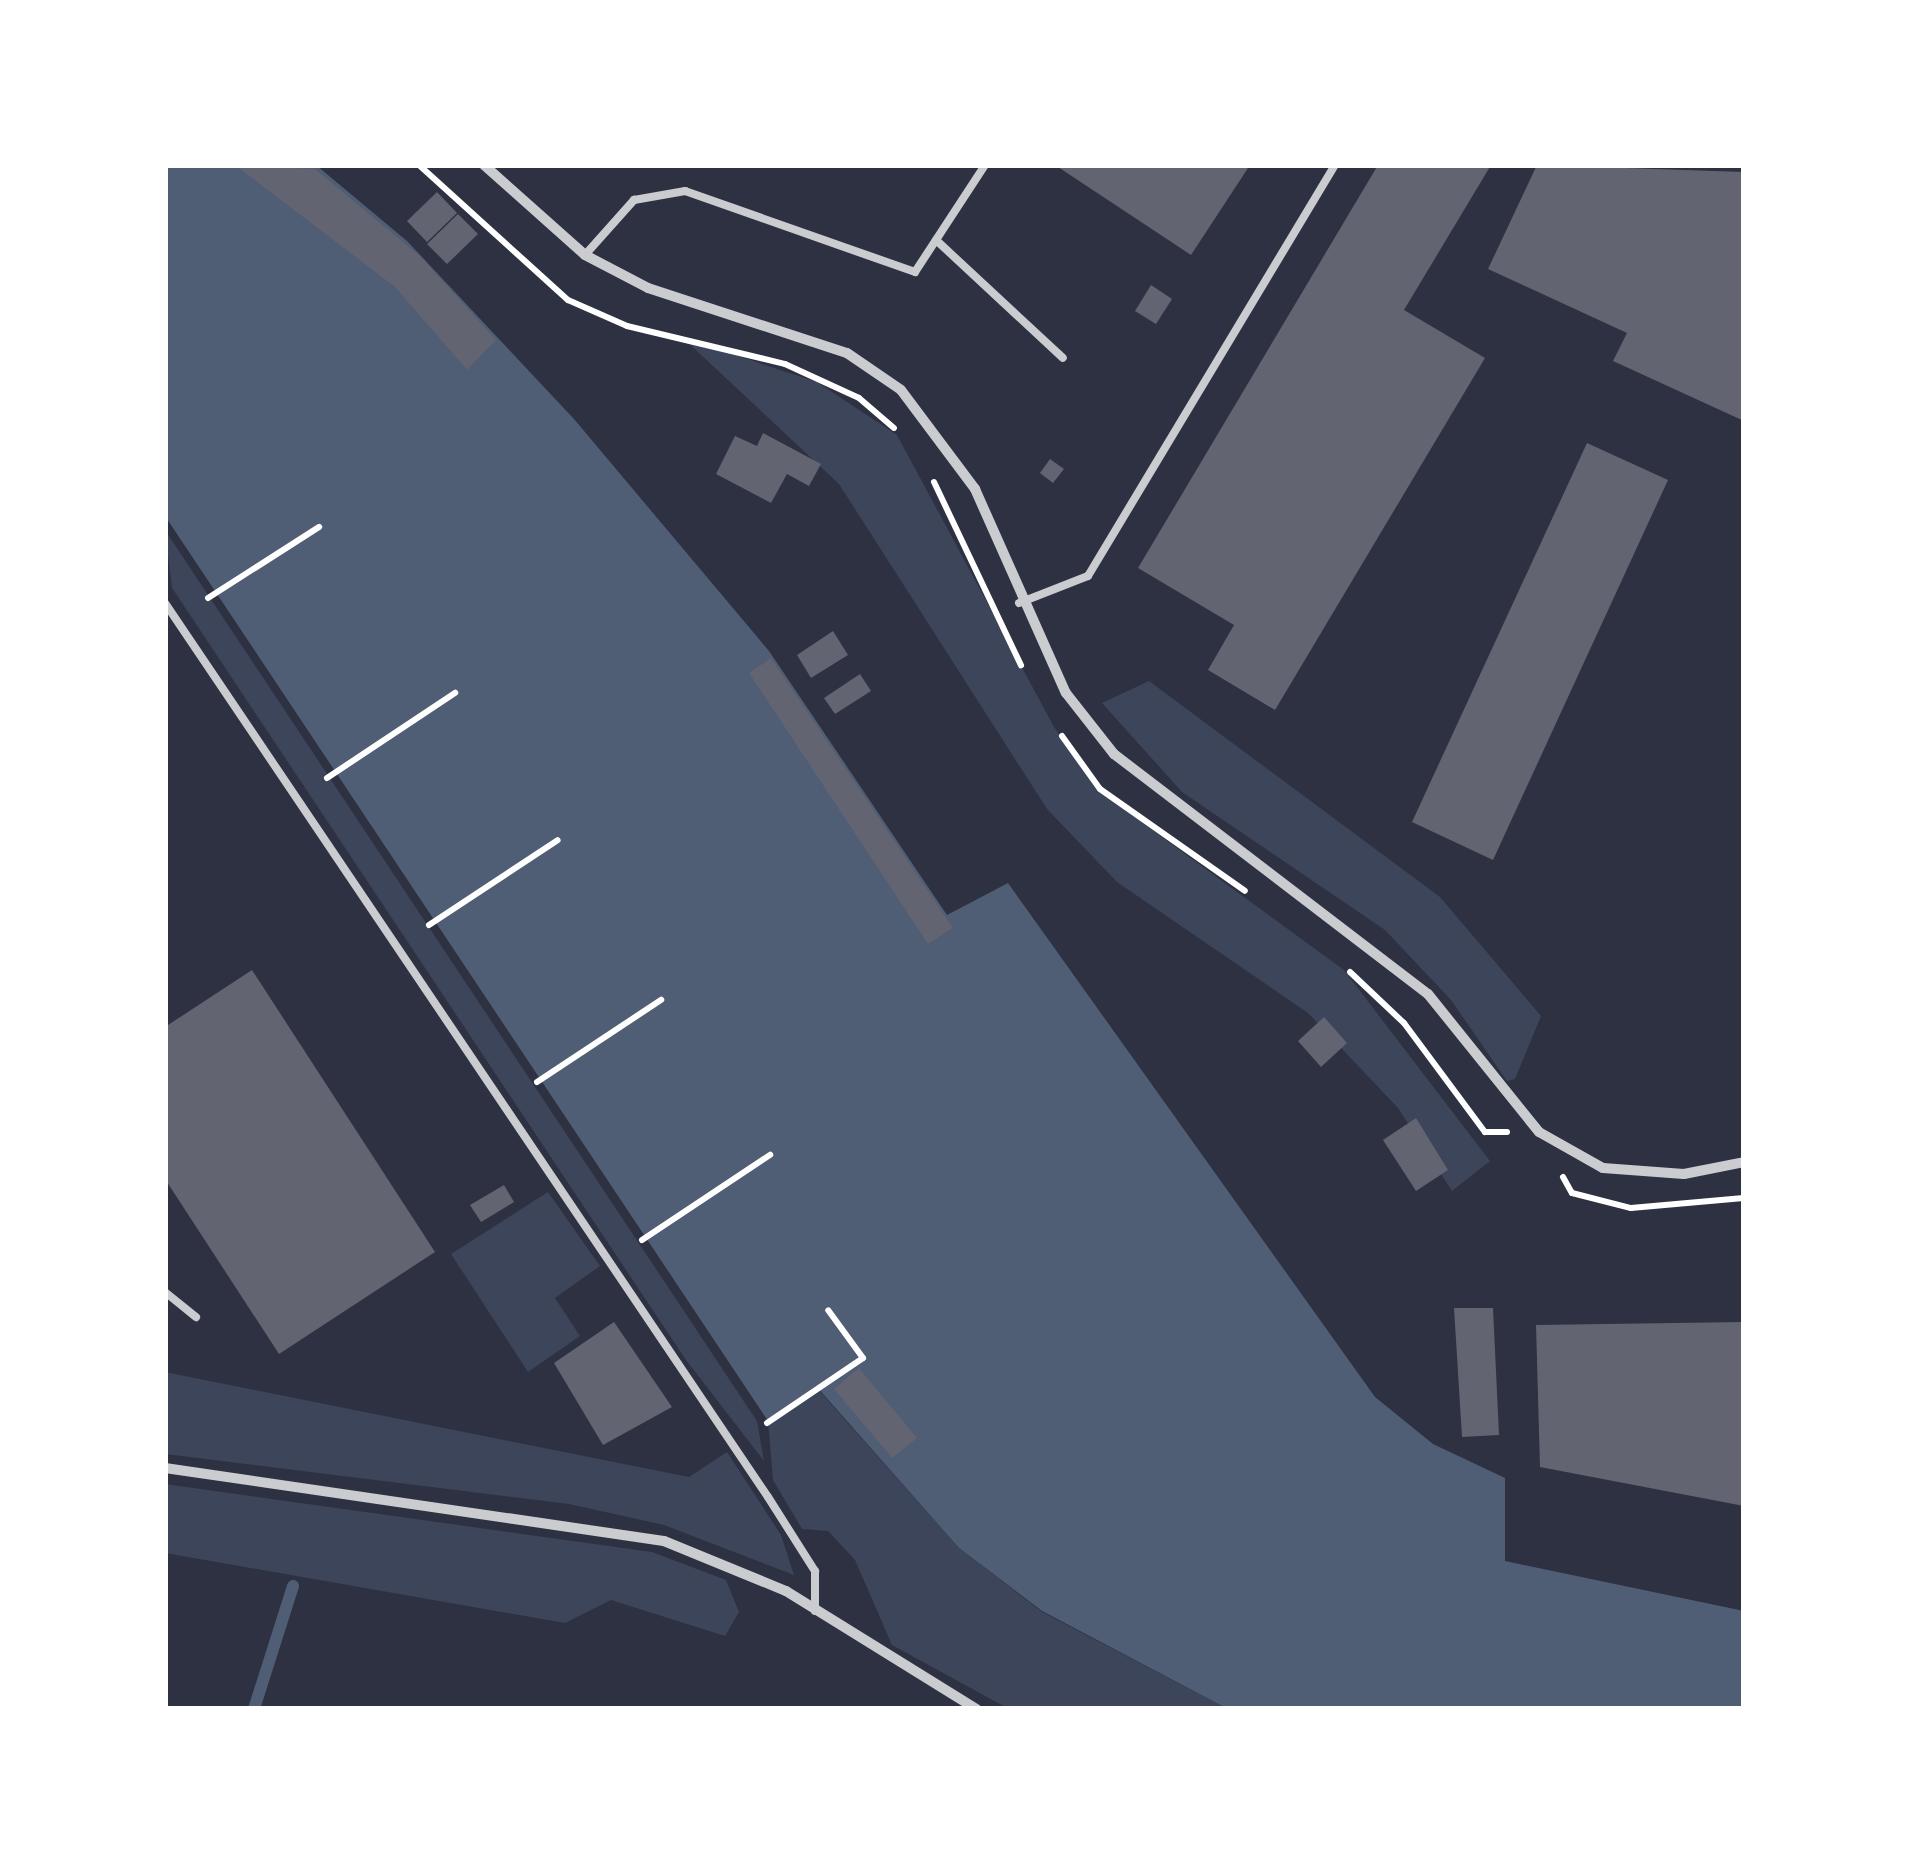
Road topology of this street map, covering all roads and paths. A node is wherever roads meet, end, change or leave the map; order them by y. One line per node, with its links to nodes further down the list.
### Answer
1 (419, 165): 8 (path)
2 (484, 165): 6 (street)
3 (985, 165): 5 (lane)
4 (1335, 165): 13 (lane)
5 (936, 240): 6 (lane); 7 (lane)
6 (584, 255): 13 (street)
7 (1063, 358)
8 (900, 432)
9 (929, 471): 14 (path)
10 (319, 526): 11 (path)
11 (208, 598)
12 (165, 603): 35 (lane)
13 (1019, 603): 26 (street)
14 (1028, 677)
15 (455, 693): 17 (path)
16 (1054, 725): 19 (path)
17 (327, 778)
18 (558, 840): 20 (path)
19 (1262, 903)
20 (430, 926)
21 (1345, 967): 24 (path)
22 (661, 1000): 23 (path)
23 (537, 1082)
24 (1485, 1132)
25 (770, 1154): 29 (path)
26 (1744, 1162)
27 (1572, 1194): 28 (path)
28 (1744, 1198)
29 (642, 1240)
30 (165, 1292): 32 (lane)
31 (828, 1310): 33 (path)
32 (196, 1316)
33 (767, 1423)
34 (165, 1468): 35 (street)
35 (816, 1611): 36 (street)
36 (976, 1709)

